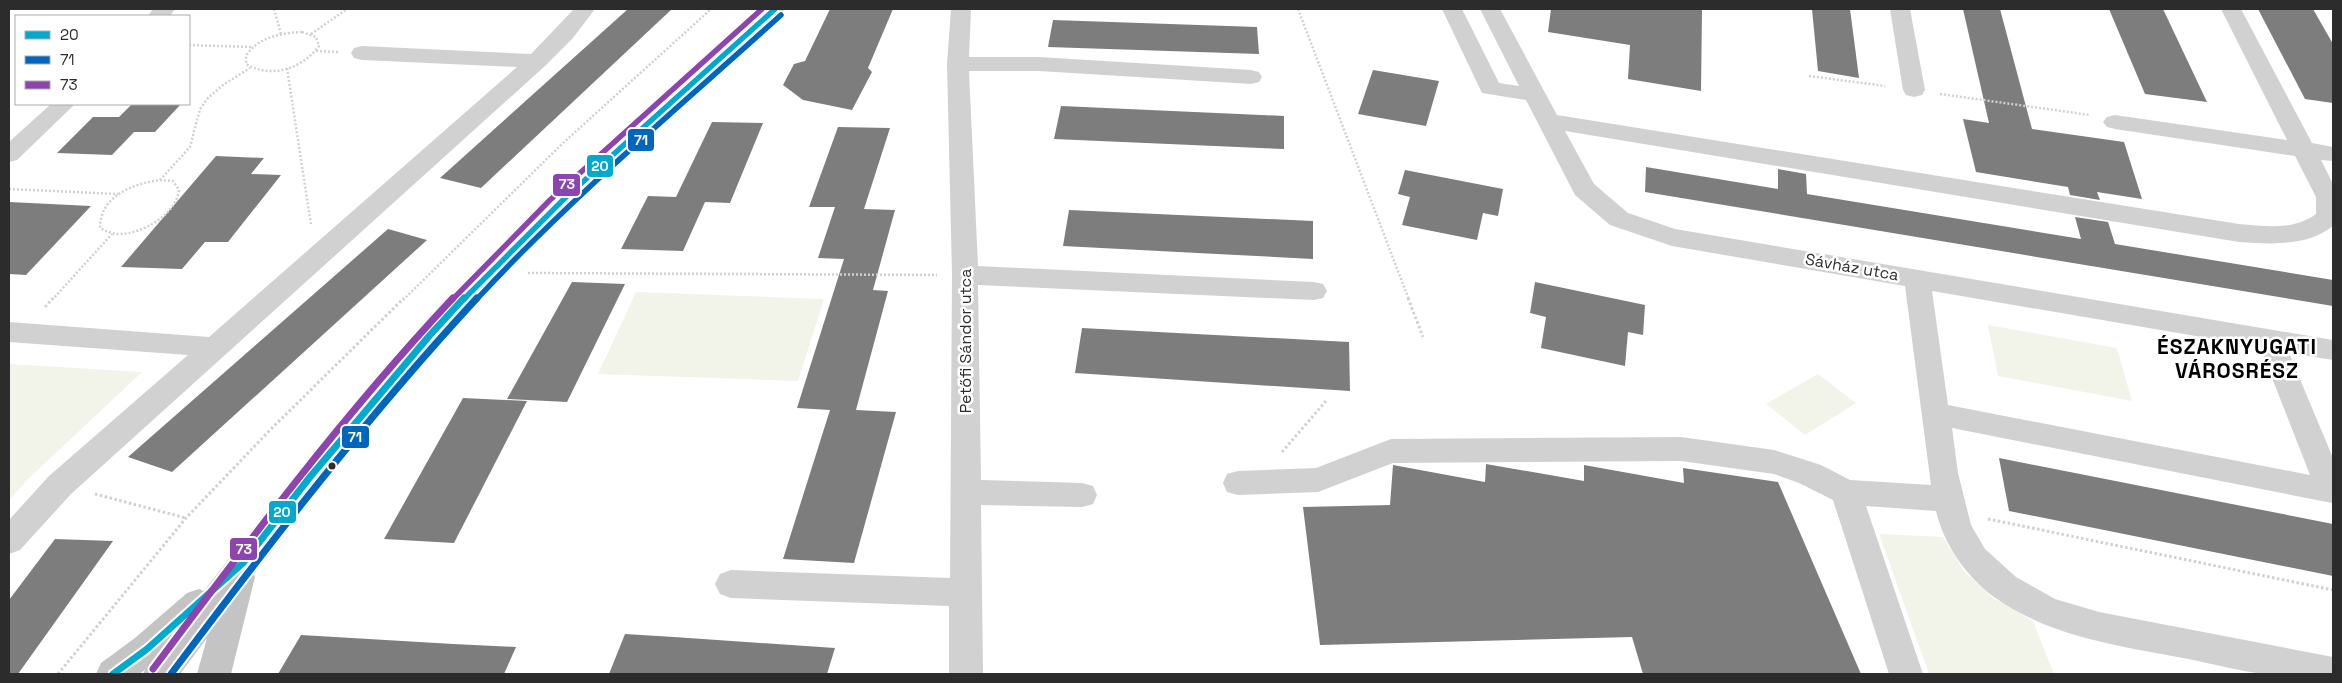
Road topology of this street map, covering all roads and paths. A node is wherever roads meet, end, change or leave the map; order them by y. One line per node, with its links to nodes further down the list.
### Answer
1 (274, 9): 12 (path)
2 (346, 9): 13 (path)
3 (585, 9): 17 (street)
4 (711, 9): 54 (path)
5 (775, 9): 36 (main road)
6 (961, 9): 18 (street, Petőfi Sándor utca)
7 (1298, 9): 41 (path)
8 (1452, 9): 24 (street)
9 (1490, 9): 24 (street, Sávház utca)
10 (1900, 9): 23 (street)
11 (2231, 9): 28 (street)
12 (281, 34): 13 (path); 15 (path)
13 (311, 34): 20 (path)
14 (190, 45): 15 (path)
15 (252, 48): 19 (path)
16 (362, 53): 17 (street)
17 (537, 61): 35 (street)
18 (958, 64): 22 (street); 37 (street, Petőfi Sándor utca)
19 (250, 68): 20 (path); 31 (path)
20 (287, 68): 35 (path)
21 (1809, 76): 23 (path)
22 (1251, 77)
23 (1914, 90): 27 (path)
24 (1535, 95): 26 (street, Sávház utca)
25 (63, 105): 30 (street)
26 (1548, 121): 28 (street); 38 (street, Sávház utca)
27 (2115, 122): 28 (street)
28 (2303, 149): 29 (street)
29 (2333, 154)
30 (9, 155)
31 (160, 180): 33 (path); 34 (path)
32 (9, 189): 33 (path)
33 (118, 194): 34 (path)
34 (112, 234): 40 (path)
35 (316, 258): 43 (street)
36 (490, 271): 37 (path); 57 (main road)
37 (965, 275): 39 (street); 50 (street, Petőfi Sándor utca)
38 (1917, 278): 42 (street, Sávház utca); 46 (street)
39 (1314, 291)
40 (15, 332): 43 (street)
41 (1423, 337)
42 (2270, 339): 44 (street, Sávház utca); 46 (street)
43 (214, 347): 49 (street)
44 (2333, 350)
45 (1326, 401): 47 (path)
46 (1935, 414): 53 (street)
47 (1280, 481): 48 (street); 51 (street)
48 (1238, 483)
49 (60, 485): 54 (path); 56 (street)
50 (966, 492): 52 (street); 60 (street, Petőfi Sándor utca)
51 (1846, 492): 53 (street); 67 (street)
52 (1082, 495)
53 (1948, 499): 61 (street)
54 (186, 518): 62 (path)
55 (1985, 518): 59 (path)
56 (9, 541)
57 (243, 564): 63 (main road); 64 (main road); 65 (main road)
58 (731, 584): 60 (street)
59 (2333, 590)
60 (966, 593): 66 (street, Petőfi Sándor utca)
61 (2333, 672)
62 (58, 674)
63 (113, 674)
64 (160, 674)
65 (214, 674)
66 (966, 674)
67 (1906, 674)

